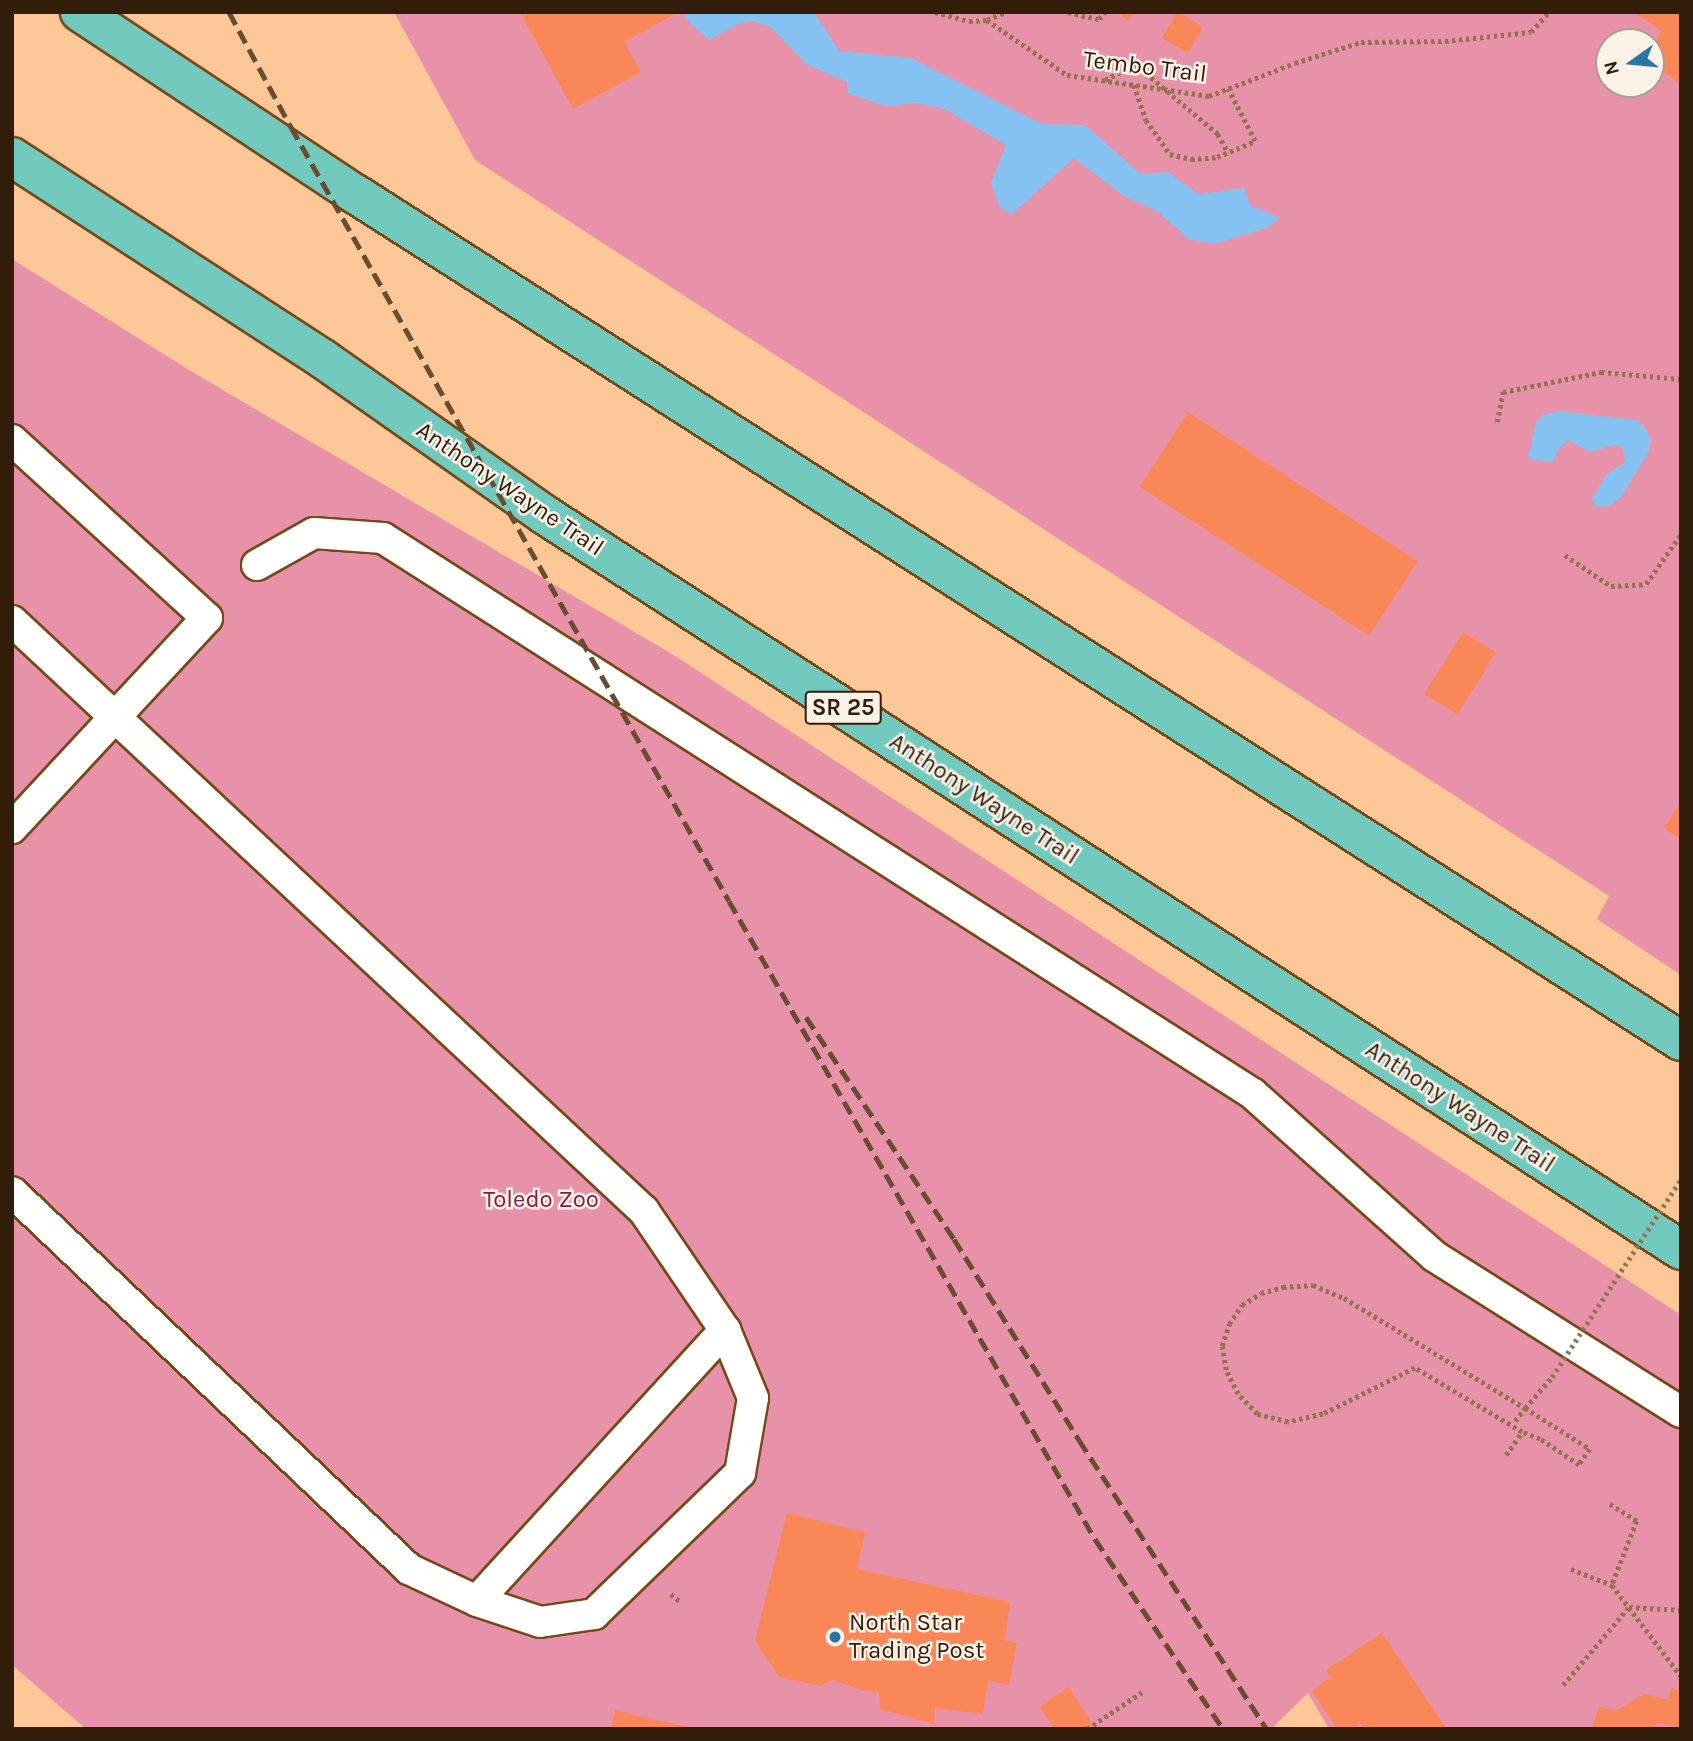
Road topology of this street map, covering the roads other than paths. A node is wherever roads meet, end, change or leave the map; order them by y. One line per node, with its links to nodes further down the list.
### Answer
1 (80, 12): 8 (highway)
2 (12, 157): 10 (highway, Anthony Wayne Trail / SR 25)
3 (12, 440): 6 (lane)
4 (257, 565): 12 (lane)
5 (12, 621): 6 (lane)
6 (114, 718): 7 (lane); 11 (lane)
7 (12, 828)
8 (1681, 1041)
9 (12, 1192): 13 (lane)
10 (1681, 1250)
11 (725, 1330): 13 (lane); 13 (lane)
12 (1681, 1412)
13 (477, 1601)

